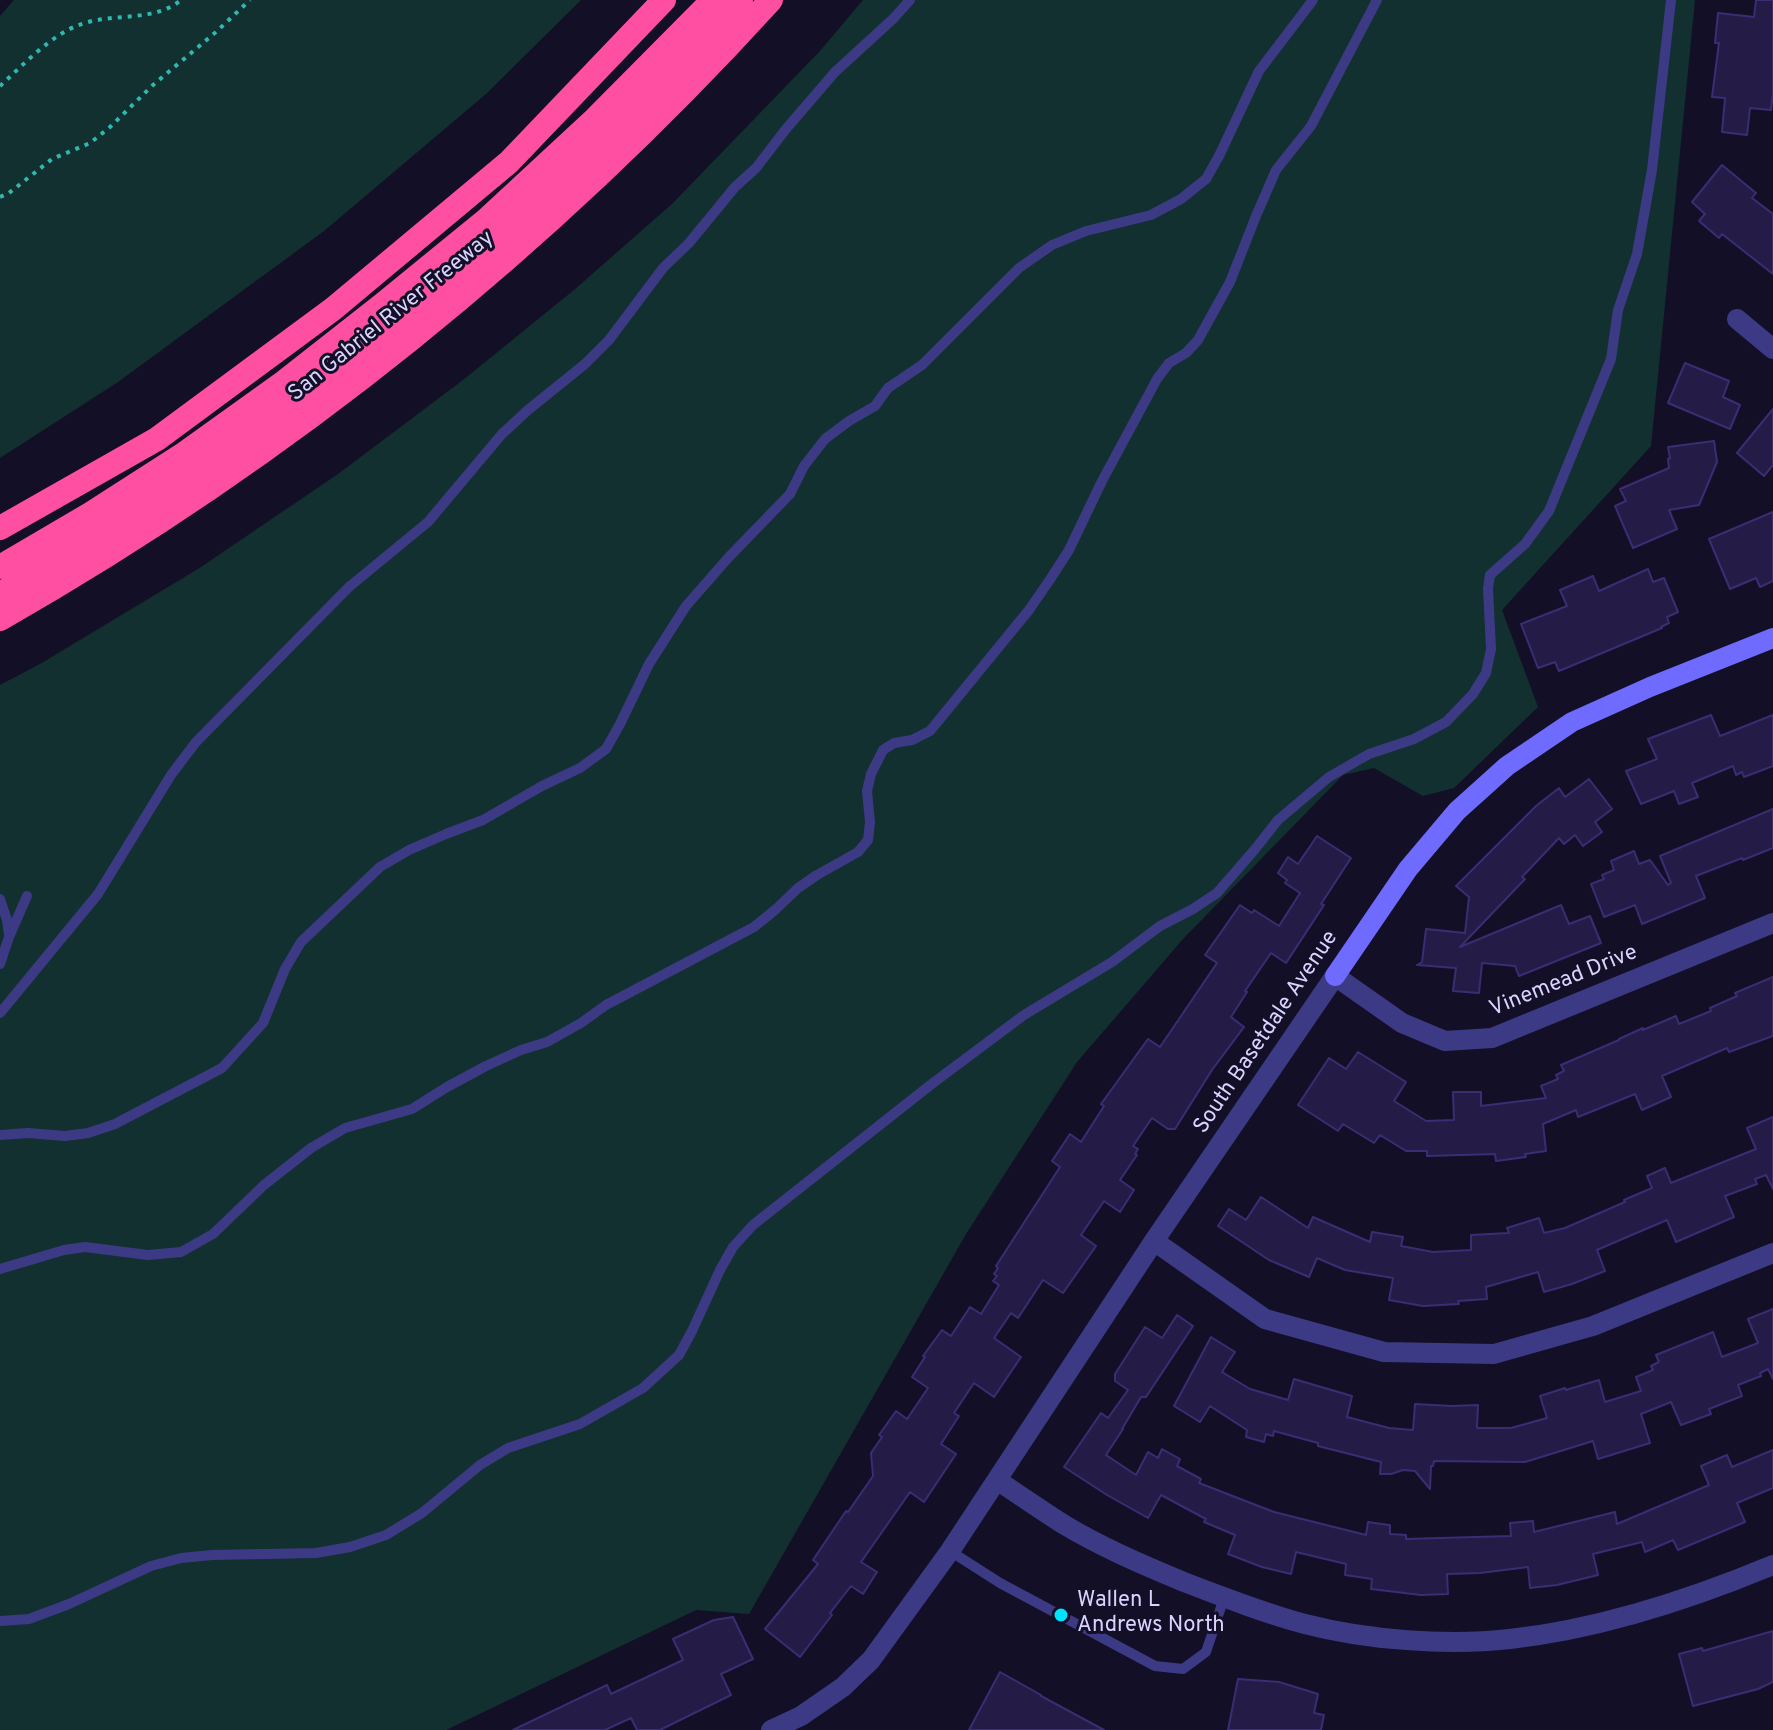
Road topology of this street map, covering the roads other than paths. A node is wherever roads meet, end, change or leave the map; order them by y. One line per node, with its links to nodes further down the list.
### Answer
1 (664, 0): 11 (highway, San Gabriel River Freeway)
2 (713, 0): 12 (highway)
3 (741, 0): 13 (highway)
4 (771, 0): 14 (highway, San Gabriel River Freeway)
5 (910, 0): 22 (lane)
6 (1313, 0): 23 (lane)
7 (1377, 0): 26 (lane)
8 (1671, 0): 31 (lane)
9 (1737, 319): 10 (street)
10 (1773, 349)
11 (0, 528)
12 (0, 567)
13 (0, 594)
14 (0, 619)
15 (1773, 638): 21 (street, South Basetdale Avenue)
16 (27, 896): 19 (lane)
17 (0, 899): 19 (lane)
18 (1773, 923): 21 (street, Vinemead Drive)
19 (9, 937): 20 (lane)
20 (0, 964)
21 (1335, 976): 24 (street, South Basetdale Avenue)
22 (0, 1013)
23 (0, 1135)
24 (1154, 1241): 25 (street); 27 (street, South Basetdale Avenue)
25 (1773, 1253)
26 (0, 1269)
27 (997, 1480): 28 (street, South Basetdale Avenue); 30 (street)
28 (950, 1551): 30 (lane); 32 (street, South Basetdale Avenue)
29 (1773, 1565): 30 (street)
30 (1224, 1598)
31 (0, 1621)
32 (776, 1729)

